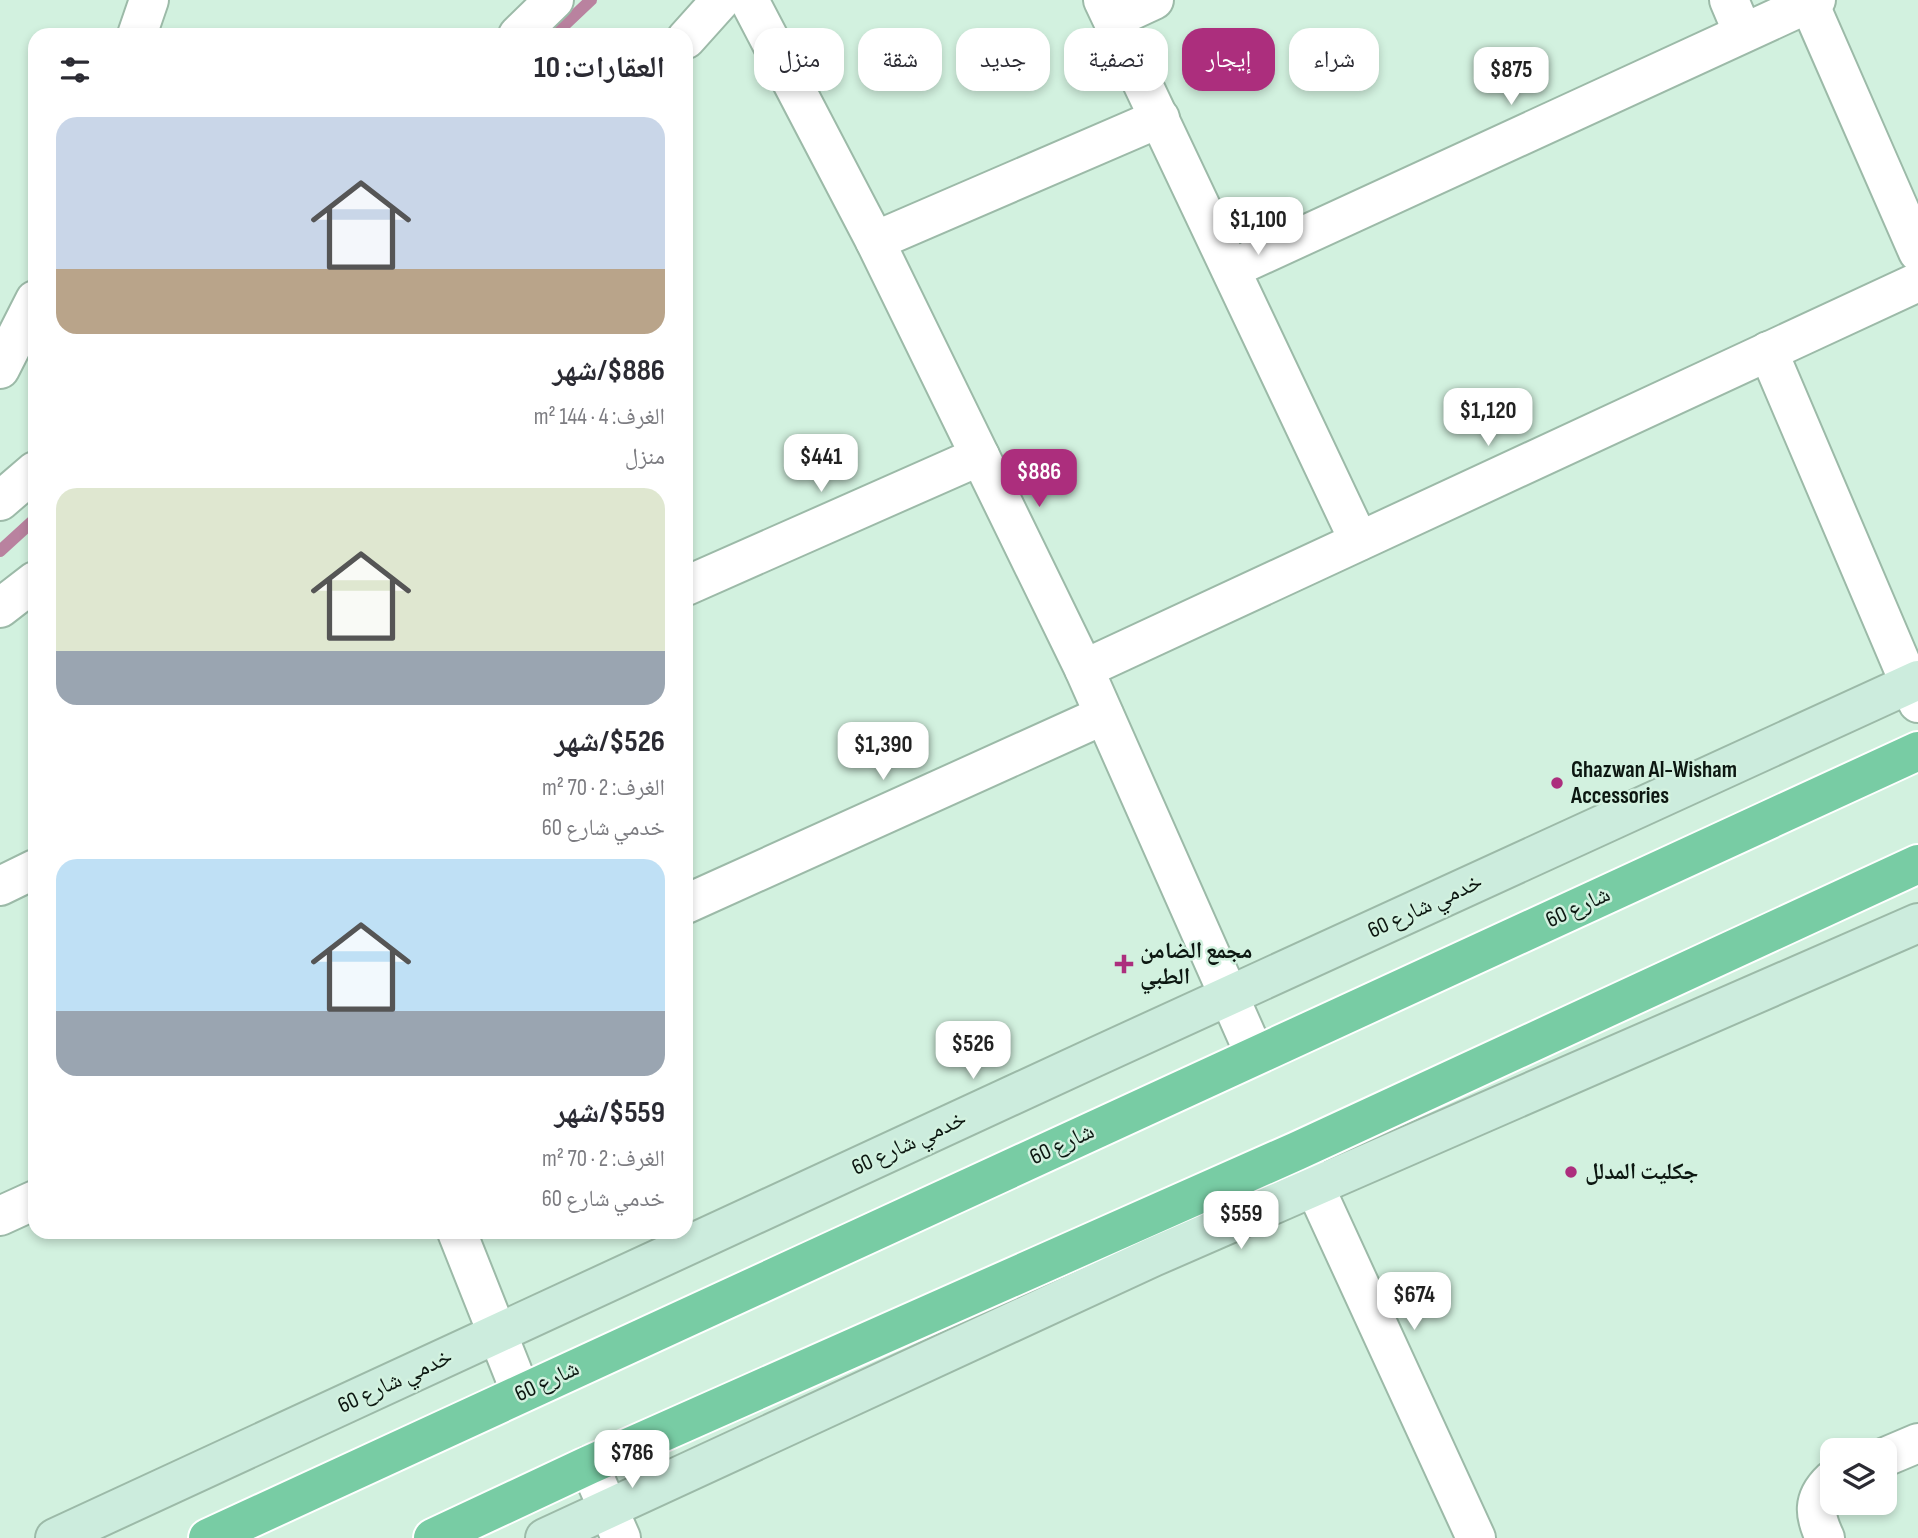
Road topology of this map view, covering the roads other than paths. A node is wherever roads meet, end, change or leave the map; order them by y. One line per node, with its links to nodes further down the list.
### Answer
1 (149, 0): 9 (street)
2 (554, 0): 10 (street)
3 (721, 0): 11 (street)
4 (749, 0): 13 (street)
5 (1154, 0): 7 (street)
6 (1813, 2): 8 (street); 14 (street)
7 (1108, 9): 12 (street)
8 (1736, 17): 15 (street)
9 (140, 28)
10 (525, 28)
11 (693, 31)
12 (1160, 118): 13 (street); 15 (street)
13 (875, 241): 20 (street)
14 (1918, 252)
15 (1231, 269): 23 (street)
16 (1918, 282): 18 (street)
17 (28, 314): 19 (street)
18 (1768, 351): 23 (street); 28 (street)
19 (0, 369)
20 (980, 456): 24 (street); 27 (street)
21 (28, 477): 22 (street)
22 (0, 501)
23 (1359, 541): 27 (street)
24 (693, 583)
25 (28, 586): 26 (street)
26 (0, 608)
27 (1084, 669): 29 (street)
28 (1915, 689): 36 (main road, خدمي شارع 60)
29 (1104, 715): 34 (street); 36 (street)
30 (1918, 751): 37 (highway, شارع 60)
31 (1918, 864): 38 (highway)
32 (28, 872): 33 (street)
33 (0, 886)
34 (693, 901)
35 (1918, 923): 39 (main road)
36 (1228, 996): 37 (street); 43 (main road, خدمي شارع 60)
37 (1255, 1055): 44 (highway, شارع 60)
38 (1297, 1151): 39 (street); 47 (highway)
39 (1314, 1187): 49 (main road); 54 (street)
40 (28, 1203): 41 (street)
41 (0, 1216)
42 (460, 1239): 43 (street)
43 (497, 1333): 44 (street); 50 (main road, خدمي شارع 60)
44 (521, 1393): 51 (highway, شارع 60)
45 (1918, 1443): 46 (street)
46 (1897, 1452)
47 (589, 1465): 49 (street); 52 (highway)
48 (1820, 1495): 55 (street)
49 (615, 1524): 53 (main road)
50 (55, 1538)
51 (208, 1538)
52 (433, 1538)
53 (545, 1538)
54 (1476, 1538)
55 (1825, 1538)

